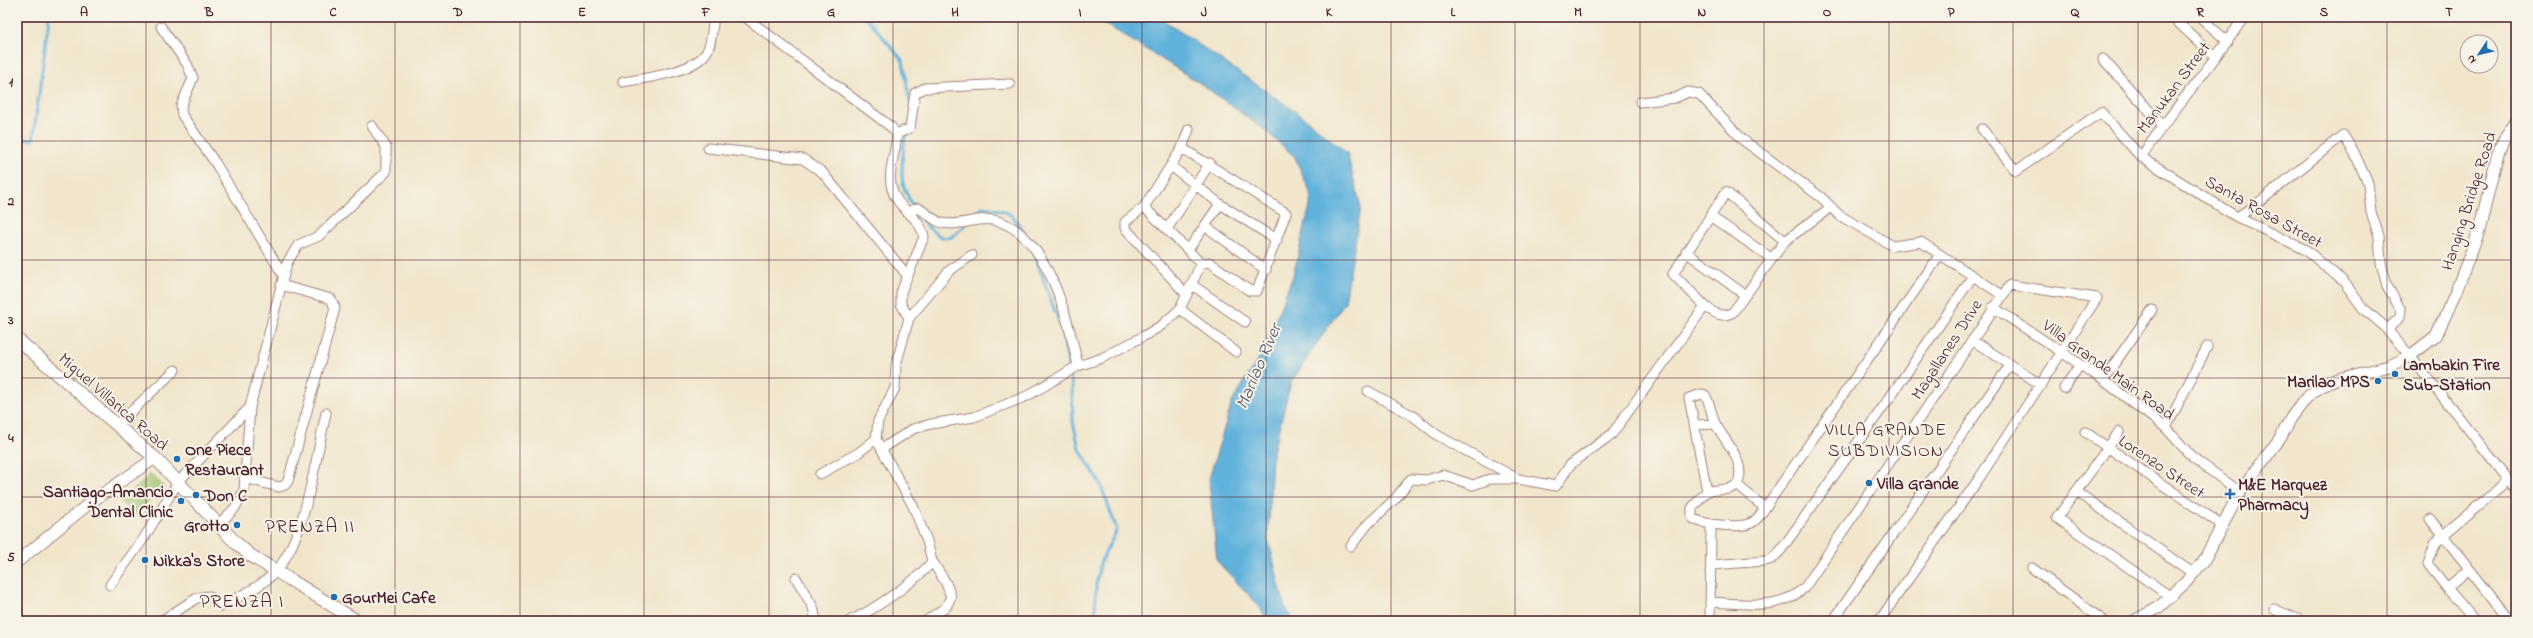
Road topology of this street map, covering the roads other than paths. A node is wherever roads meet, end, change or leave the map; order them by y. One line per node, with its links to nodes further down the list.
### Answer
1 (714, 17): 10 (street)
2 (745, 17): 18 (street)
3 (2172, 17): 8 (street)
4 (2200, 17): 7 (street)
5 (2244, 17): 7 (street, Manukan Street)
6 (160, 27): 42 (street)
7 (2228, 42): 8 (street, Manukan Street)
8 (2215, 57): 14 (street, Manukan Street)
9 (2103, 58): 14 (street)
10 (623, 82)
11 (1010, 84): 18 (street)
12 (1640, 102): 27 (street)
13 (2516, 122): 62 (street, Hanging Bridge Road)
14 (2162, 125): 21 (street, Manukan Street)
15 (372, 126): 42 (street)
16 (1982, 129): 21 (street, Santa Rosa Street)
17 (1189, 130): 20 (street)
18 (897, 134): 28 (street)
19 (708, 148): 43 (street)
20 (1182, 148): 22 (street); 23 (street)
21 (2140, 157): 30 (street, Santa Rosa Street)
22 (1210, 163): 24 (street); 33 (street)
23 (1171, 166): 24 (street); 26 (street)
24 (1195, 185): 25 (street); 32 (street)
25 (1220, 204): 31 (street); 33 (street)
26 (1144, 207): 32 (street); 47 (street)
27 (1831, 207): 34 (street); 38 (street)
28 (907, 212): 43 (street); 66 (street)
29 (1710, 216): 34 (street); 36 (street); 39 (street)
30 (2237, 217): 56 (street, Santa Rosa Street); 56 (street)
31 (1205, 226): 35 (street); 41 (street)
32 (1167, 229): 35 (street)
33 (1277, 240): 41 (street)
34 (1785, 241): 39 (street)
35 (1188, 250): 40 (street)
36 (1686, 252): 48 (street); 50 (street)
37 (972, 255): 54 (street)
38 (1939, 256): 44 (street); 93 (street)
39 (1771, 258): 48 (street)
40 (1201, 264): 41 (street); 46 (street)
41 (1266, 270)
42 (283, 275): 45 (street)
43 (907, 275): 54 (street)
44 (1973, 276): 49 (street); 102 (street)
45 (280, 284): 71 (street); 84 (street)
46 (1192, 284): 47 (street); 55 (street)
47 (1186, 294): 52 (street)
48 (1745, 295): 50 (street)
49 (2002, 295): 51 (street, Magallanes Drive); 61 (street, Magallanes Drive)
50 (1705, 306): 85 (street)
51 (1993, 307): 58 (street, Magallanes Drive); 61 (street, Villa Grande Main Road)
52 (1180, 309): 60 (street); 66 (street)
53 (2152, 310): 67 (street)
54 (909, 318): 79 (street)
55 (1245, 322)
56 (2387, 330): 62 (street, Santa Rosa Street)
57 (17, 339): 74 (main road, Miguel Villarica Road)
58 (1972, 340): 63 (street); 111 (street, Magallanes Drive)
59 (2207, 347): 76 (street)
60 (1236, 352)
61 (2063, 353): 64 (street, Villa Grande Main Road); 68 (street)
62 (2410, 356): 86 (street, Santa Rosa Street); 92 (street, Hanging Bridge Road)
63 (2010, 365): 68 (street); 114 (street)
64 (2080, 365): 67 (street, Villa Grande Main Road); 69 (street)
65 (175, 370): 74 (street)
66 (1072, 370): 80 (street)
67 (2104, 380): 76 (street, Villa Grande Main Road)
68 (2041, 385): 121 (street)
69 (2064, 388)
70 (1368, 391): 85 (street)
71 (250, 407): 84 (street); 87 (street)
72 (326, 413): 105 (street)
73 (1715, 424): 75 (street); 75 (street); 88 (street)
74 (117, 425): 82 (main road, Miguel Villarica Road)
75 (1695, 426): 90 (street)
76 (2166, 428): 92 (street, Villa Grande Main Road)
77 (2085, 432): 81 (street, Lorenzo Street)
78 (2119, 432): 81 (street)
79 (876, 439): 80 (street); 83 (street)
80 (883, 448): 100 (street)
81 (2107, 448): 91 (street); 97 (street, Lorenzo Street)
82 (155, 458): 87 (main road, Miguel Villarica Road); 101 (street)
83 (820, 474)
84 (244, 478): 96 (street)
85 (1518, 479): 99 (street)
86 (2509, 480): 89 (street, Santa Rosa Street); 98 (street)
87 (178, 482): 96 (main road, Miguel Villarica Road); 108 (street)
88 (1737, 485): 90 (street); 93 (street)
89 (2516, 489)
90 (1707, 491): 95 (street)
91 (2077, 492): 106 (street); 110 (street)
92 (2240, 492): 97 (street, Hanging Bridge Road)
93 (1765, 508): 95 (street)
94 (2430, 519): 98 (street)
95 (1711, 524): 102 (street)
96 (218, 525): 105 (main road, Miguel Villarica Road)
97 (2222, 525): 106 (street, Hanging Bridge Road)
98 (2442, 536): 104 (street); 109 (street)
99 (1351, 546)
100 (932, 561): 118 (street); 119 (street)
101 (17, 562)
102 (1711, 565): 111 (street)
103 (2032, 568): 122 (street)
104 (2468, 570): 109 (street); 113 (street)
105 (276, 571): 115 (street); 116 (main road, Miguel Villarica Road)
106 (2194, 574): 110 (street, Hanging Bridge Road)
107 (796, 578): 117 (street)
108 (110, 585)
109 (2447, 588): 125 (street)
110 (2171, 597): 123 (street, Hanging Bridge Road)
111 (1710, 602): 120 (street)
112 (2274, 609): 124 (street)
113 (2510, 618)
114 (1835, 620)
115 (161, 621)
116 (356, 621)
117 (816, 621)
118 (849, 621)
119 (926, 621)
120 (1710, 621)
121 (1879, 621)
122 (2104, 621)
123 (2134, 621)
124 (2302, 621)
125 (2475, 621)

